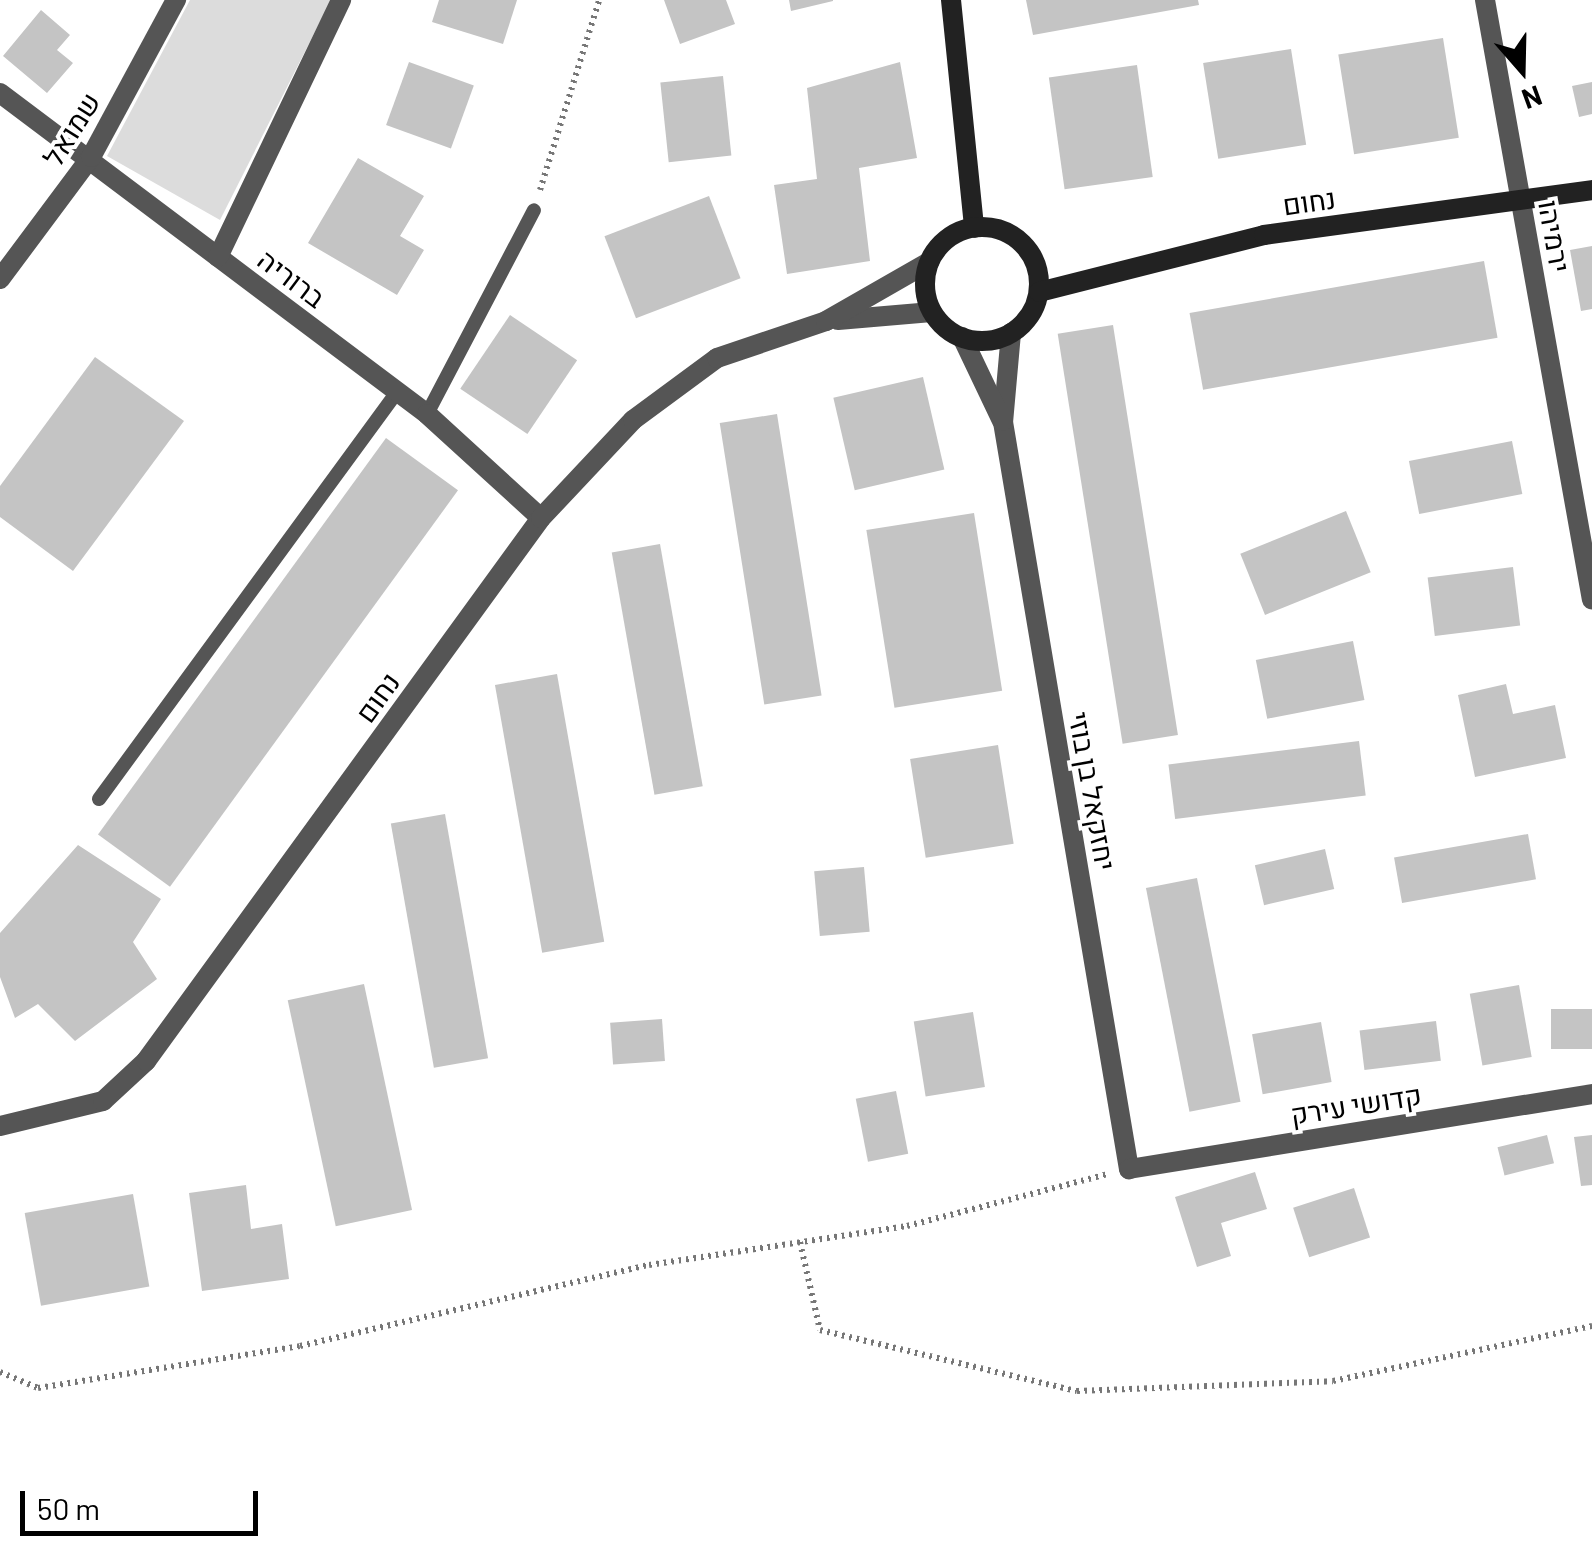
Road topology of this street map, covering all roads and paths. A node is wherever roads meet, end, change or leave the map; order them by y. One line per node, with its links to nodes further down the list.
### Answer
1 (176, 0): 7 (street, שמואל)
2 (341, 0): 12 (street)
3 (599, 0): 10 (path)
4 (951, 0): 11 (street)
5 (1484, 0): 9 (street, ירמיהו)
6 (0, 94): 7 (street, ברוריה)
7 (91, 157): 12 (street, ברוריה); 14 (street, שמואל)
8 (1592, 190): 9 (street, נחום)
9 (1520, 200): 15 (street, נחום); 24 (street, ירמיהו)
10 (534, 210): 21 (lane)
11 (974, 228): 13 (street); 15 (street)
12 (218, 257): 20 (street, ברוריה)
13 (929, 262): 16 (street); 17 (street, נחום)
14 (0, 279)
15 (1039, 292): 18 (street)
16 (932, 312): 17 (street, נחום); 19 (street)
17 (826, 320): 23 (street, נחום)
18 (1011, 333): 19 (street); 22 (street, יחזקאל בן בוזי)
19 (962, 338): 22 (street, יחזקאל בן בוזי)
20 (397, 392): 21 (street, ברוריה); 25 (lane)
21 (427, 414): 23 (street, ברוריה)
22 (1003, 422): 28 (street, יחזקאל בן בוזי)
23 (541, 518): 27 (street, נחום)
24 (1592, 600)
25 (99, 799)
26 (1592, 1094): 28 (street, קדושי עירק)
27 (0, 1126)
28 (1129, 1169): 29 (path)
29 (800, 1242): 30 (path); 31 (path)
30 (1592, 1326)
31 (0, 1372)

